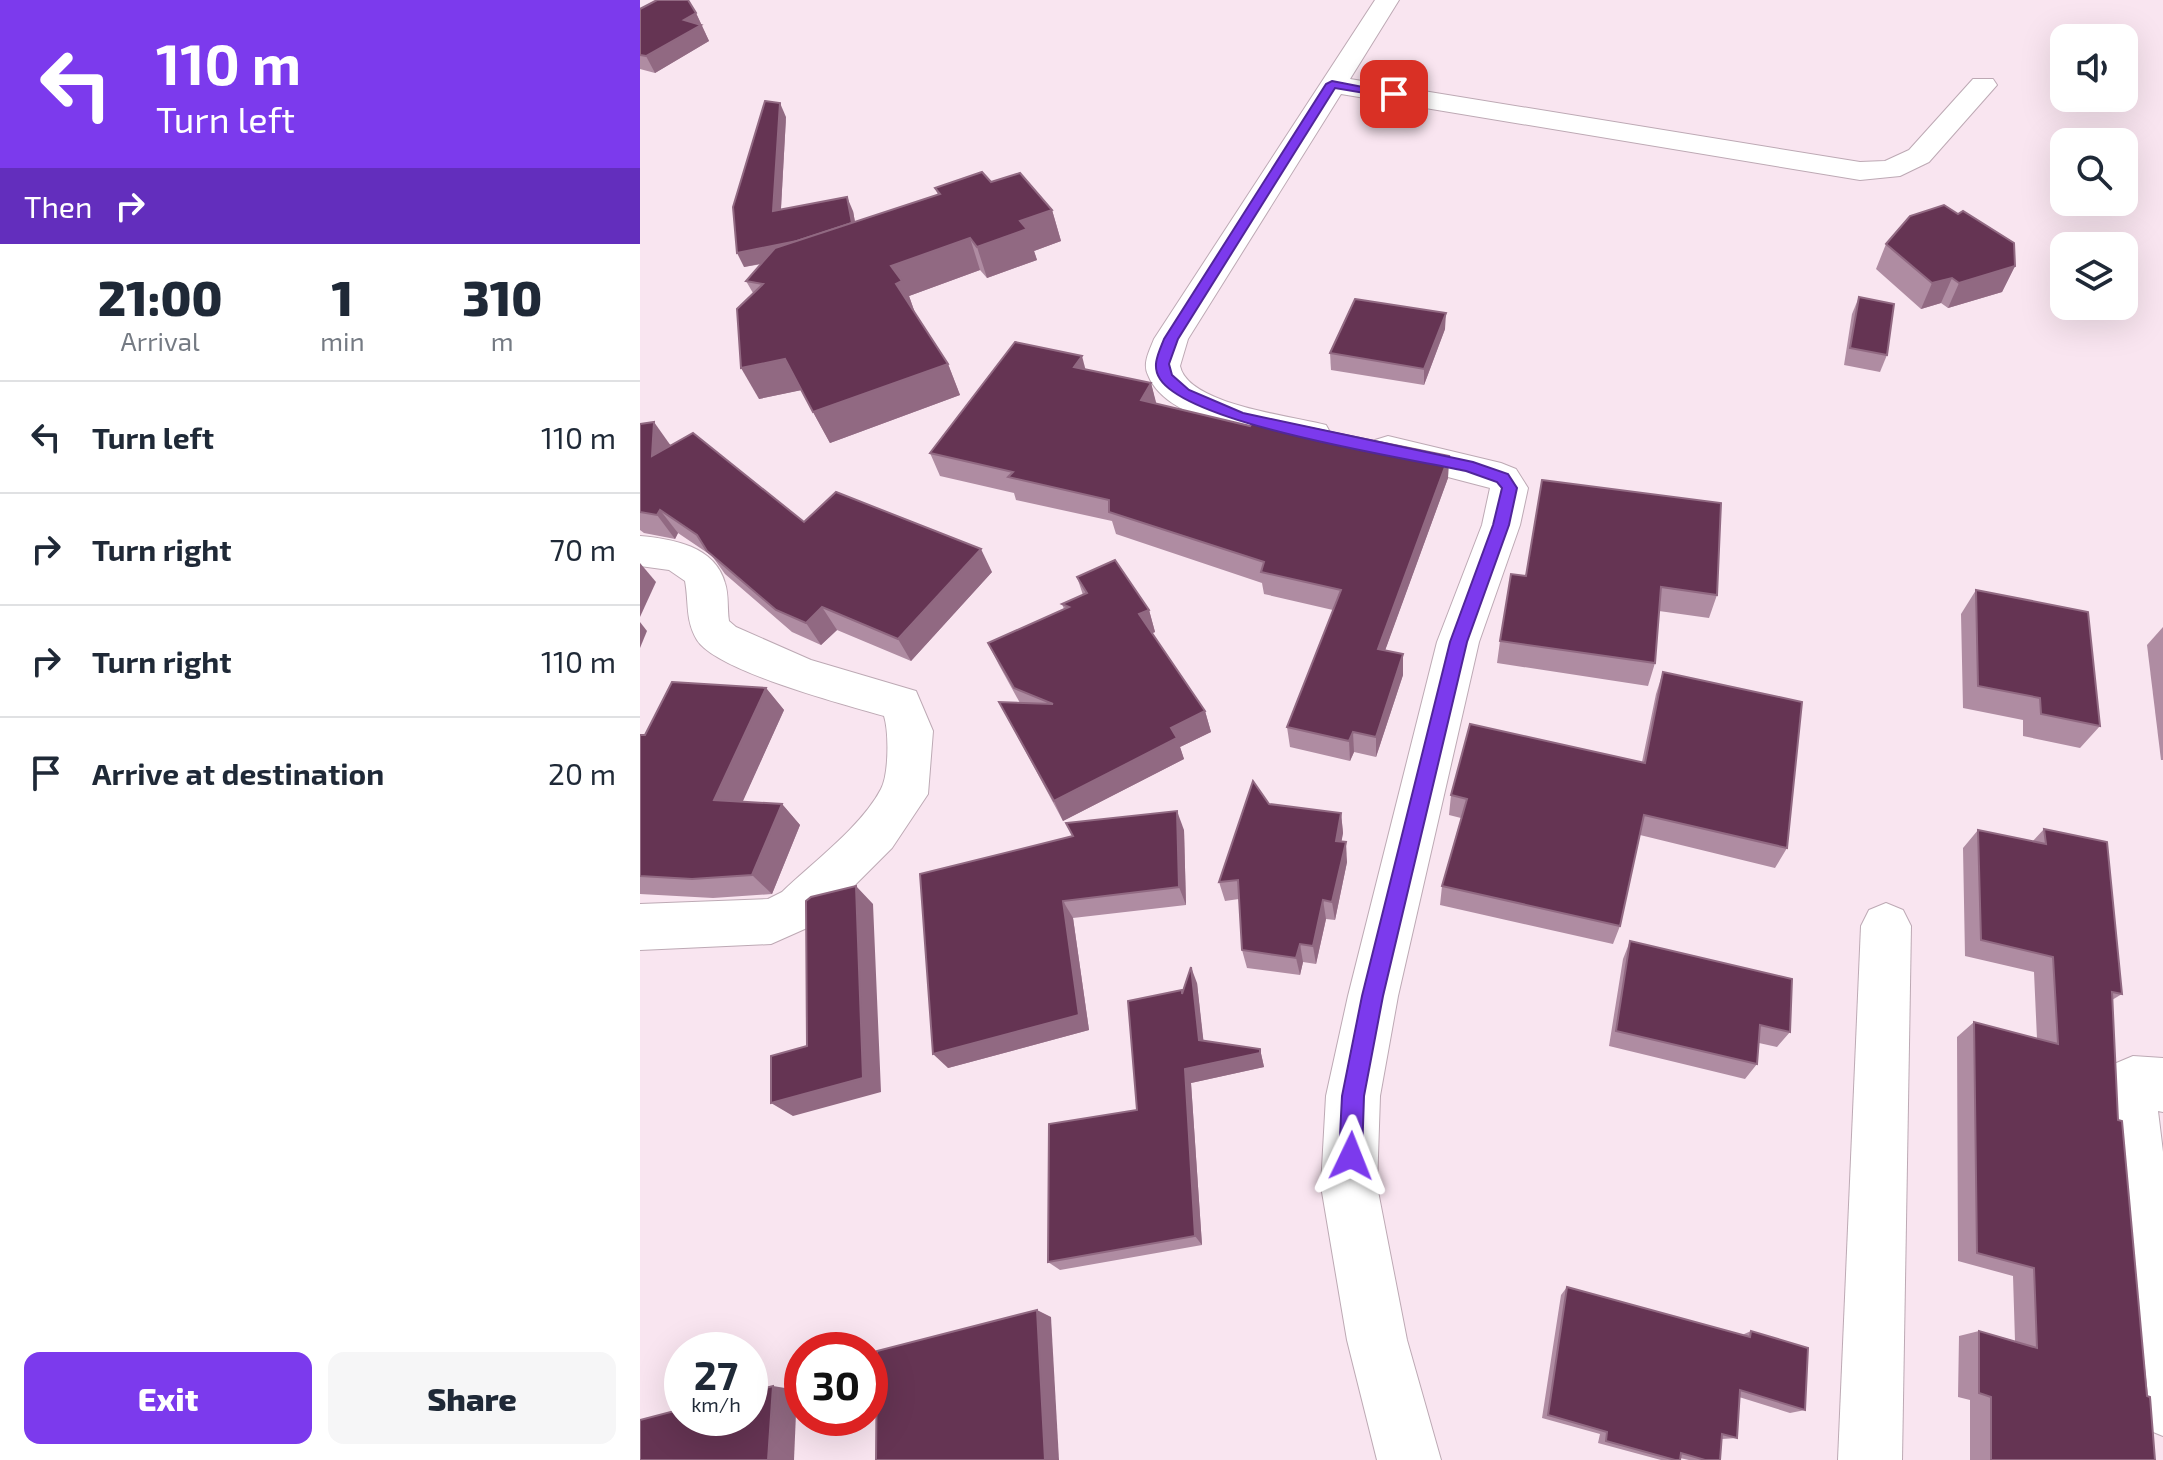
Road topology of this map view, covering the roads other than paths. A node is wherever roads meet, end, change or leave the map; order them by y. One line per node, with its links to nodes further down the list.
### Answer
1 (1387, 0): 2 (street)
2 (1332, 84): 3 (street); 9 (street)
3 (1983, 85)
4 (640, 551): 6 (street)
5 (1886, 926): 10 (street)
6 (640, 927)
7 (2163, 1085): 8 (street)
8 (2162, 1391)
9 (1409, 1460)
10 (1870, 1460)

